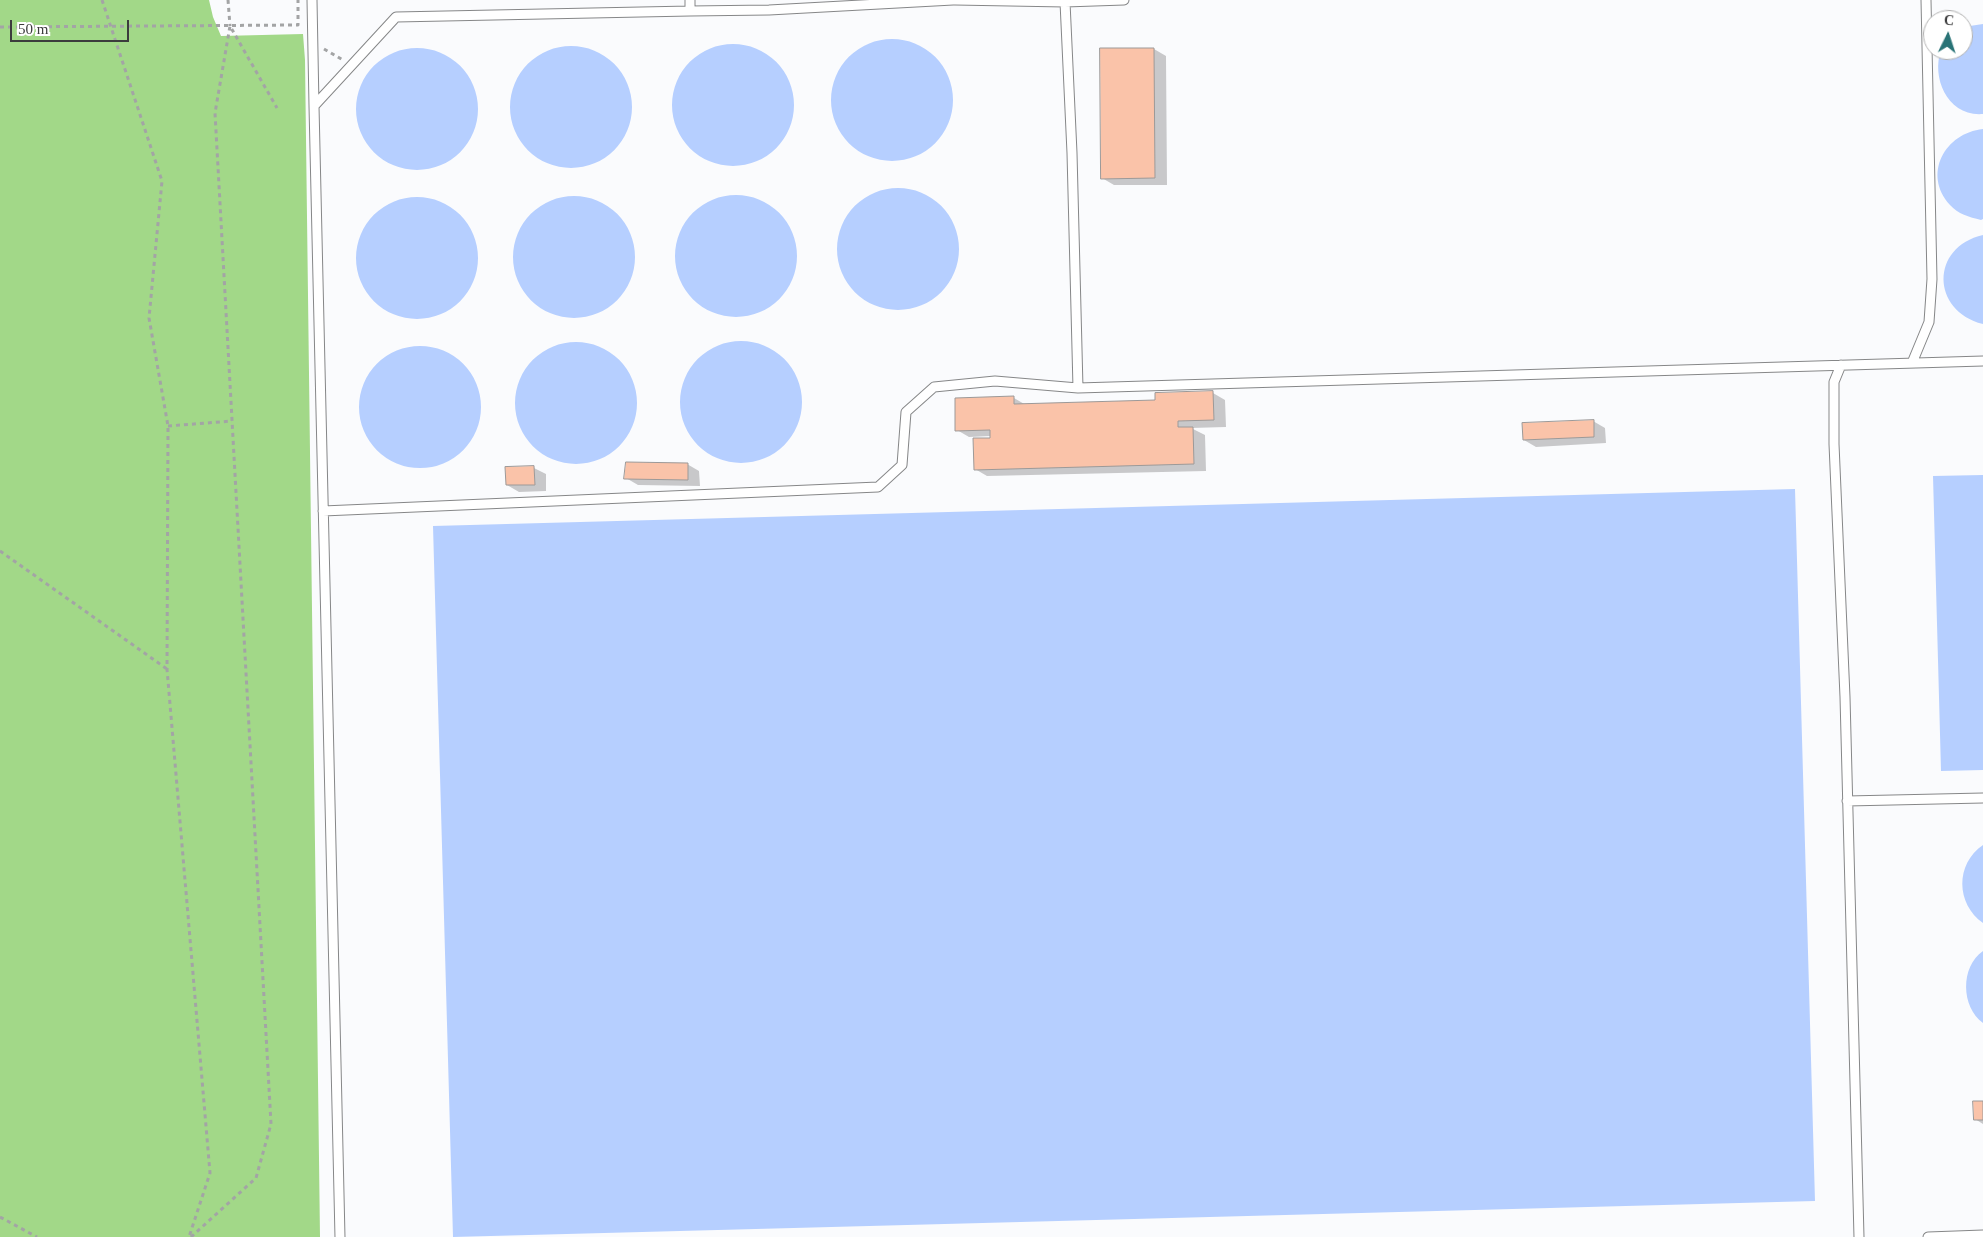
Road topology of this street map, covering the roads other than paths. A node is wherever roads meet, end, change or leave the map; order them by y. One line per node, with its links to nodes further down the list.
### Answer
1 (312, 0): 8 (lane)
2 (690, 0): 7 (lane)
3 (954, 0): 6 (lane); 7 (lane)
4 (1124, 0): 6 (lane)
5 (1926, 0): 10 (lane)
6 (1065, 2): 12 (lane)
7 (690, 10): 8 (lane)
8 (314, 106): 13 (lane)
9 (1983, 361): 10 (lane)
10 (1912, 363): 11 (lane)
11 (1842, 366): 12 (lane); 15 (lane)
12 (1078, 388): 13 (lane)
13 (323, 511): 17 (lane)
14 (1983, 798): 15 (lane)
15 (1847, 801): 18 (lane)
16 (1983, 1235): 19 (lane)
17 (340, 1237)
18 (1859, 1237)
19 (1928, 1237)

